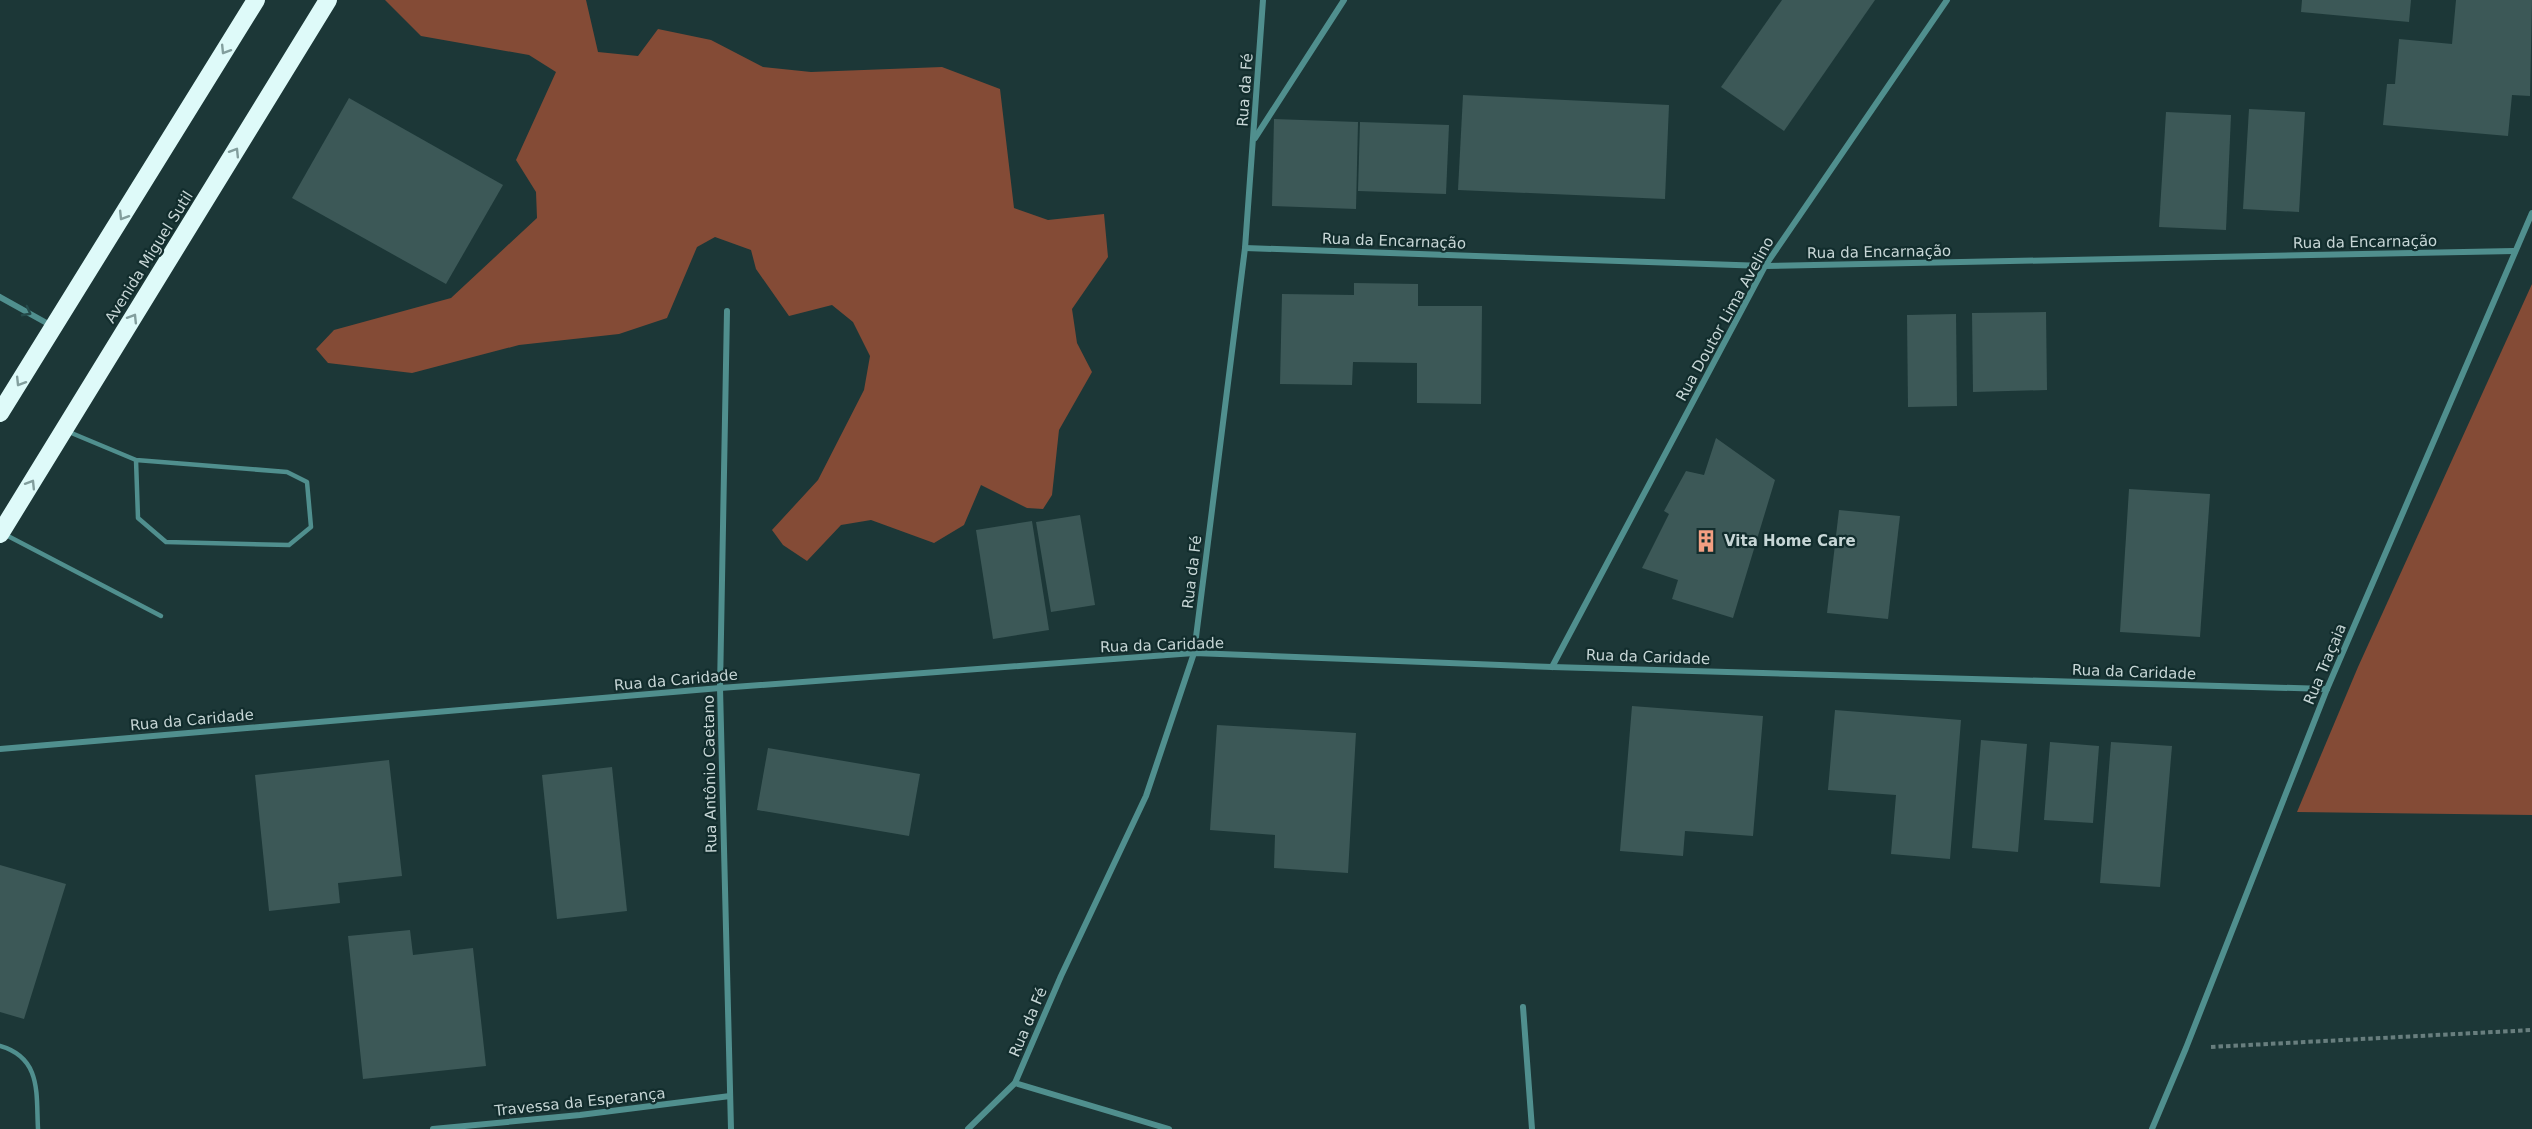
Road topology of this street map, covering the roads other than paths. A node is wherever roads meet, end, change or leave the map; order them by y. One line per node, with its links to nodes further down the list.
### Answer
1 (256, 0): 13 (highway, one-way to 13)
2 (328, 0): 15 (highway, Avenida Miguel Sutil, one-way to 2)
3 (1263, 0): 6 (street, Rua da Fé)
4 (1344, 0): 6 (street)
5 (1947, 0): 10 (street, Rua Doutor Lima Avelino)
6 (1254, 138): 8 (street, Rua da Fé)
7 (2532, 213): 9 (street, Rua Traçaia)
8 (1245, 248): 10 (street, Rua da Encarnação); 19 (street, Rua da Fé)
9 (2514, 251): 10 (street, Rua da Encarnação); 22 (street, Rua Traçaia)
10 (1765, 266): 20 (street, Rua Doutor Lima Avelino)
11 (0, 297): 13 (street, one-way to 13)
12 (727, 311): 21 (street, Rua Antônio Caetano)
13 (55, 327): 14 (highway, one-way to 14)
14 (0, 413)
15 (64, 429): 16 (lane); 17 (highway, Avenida Miguel Sutil, one-way to 15)
16 (136, 460): 16 (lane)
17 (1, 533): 18 (lane)
18 (160, 616)
19 (1194, 653): 20 (street, Rua da Caridade); 21 (street, Rua da Caridade); 26 (street, Rua da Fé)
20 (1552, 667): 22 (street, Rua da Caridade)
21 (720, 688): 23 (street, Rua da Caridade); 27 (street, Rua Antônio Caetano)
22 (2327, 689): 34 (street, Rua Traçaia)
23 (0, 749)
24 (1523, 1007): 33 (street)
25 (0, 1046): 28 (lane)
26 (1015, 1083): 31 (street, Rua da Fé); 32 (street)
27 (730, 1096): 29 (street, Travessa da Esperança); 30 (street, Rua Antônio Caetano)
28 (38, 1129)
29 (433, 1129)
30 (731, 1129)
31 (968, 1129)
32 (1169, 1129)
33 (1532, 1129)
34 (2152, 1129)

